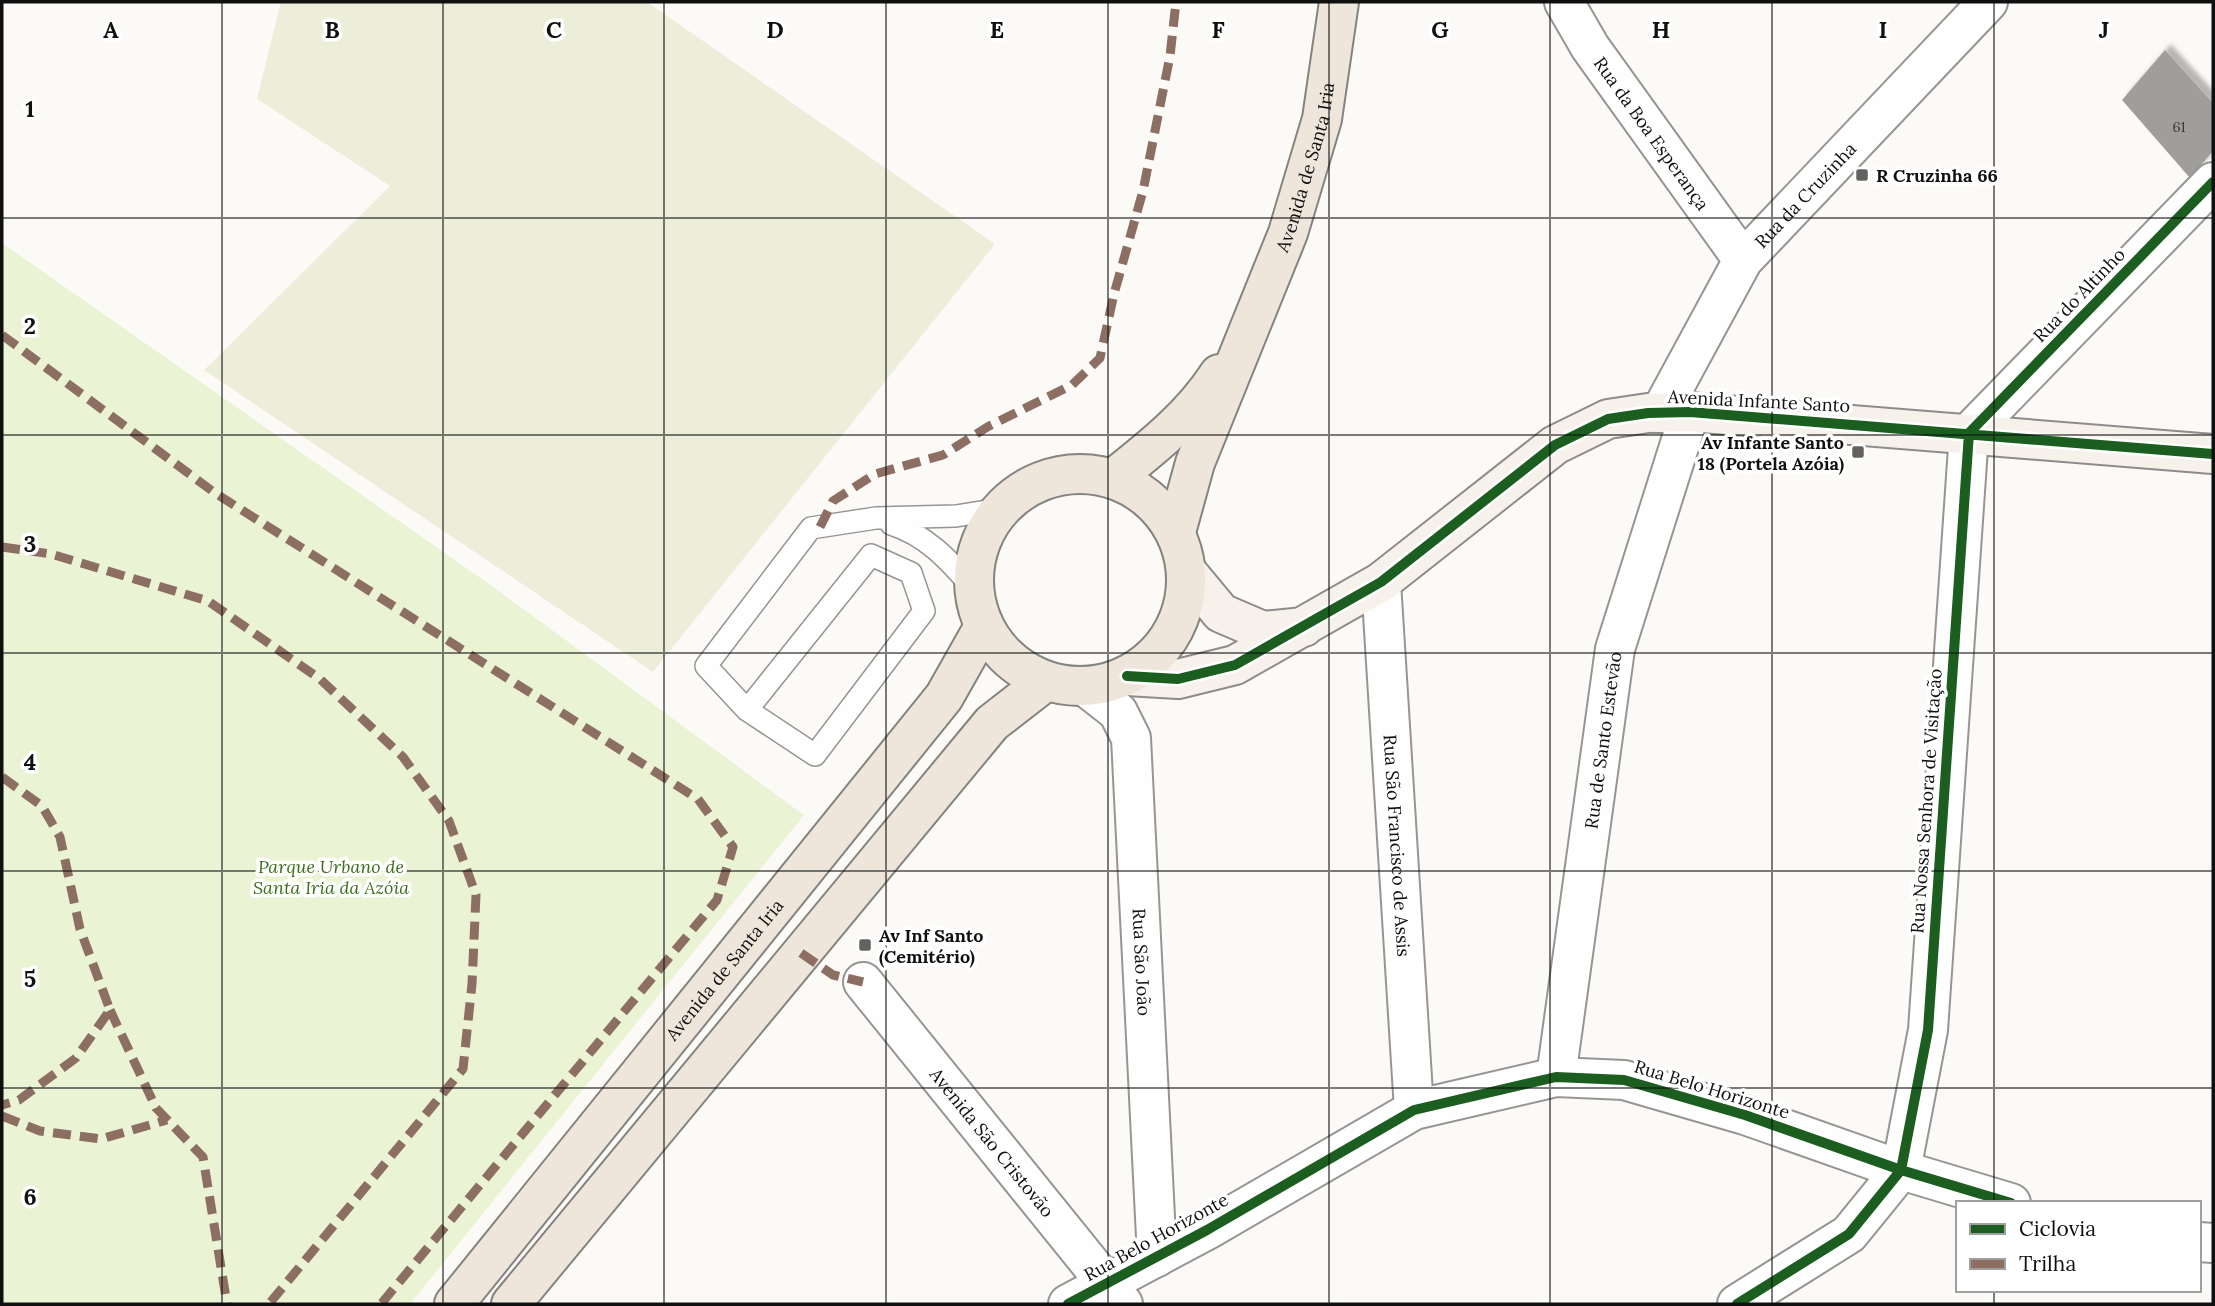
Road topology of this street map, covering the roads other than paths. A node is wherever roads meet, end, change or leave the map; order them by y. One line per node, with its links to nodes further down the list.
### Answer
1 (1339, 2): 6 (main road, Avenida de Santa Iria)
2 (1564, 2): 5 (street, Rua da Boa Esperança)
3 (1988, 2): 5 (street, Rua da Cruzinha)
4 (2213, 182): 8 (street, Rua do Altinho)
5 (1742, 260): 7 (street, Rua da Cruzinha)
6 (1251, 326): 10 (main road, Avenida de Santa Iria); 13 (main road, Avenida de Santa Iria)
7 (1675, 412): 8 (street, Avenida Infante Santo); 15 (street, Avenida Infante Santo); 24 (street, Rua de Santo Estevão)
8 (1969, 433): 9 (street, Avenida Infante Santo); 26 (street, Rua Nossa Senhora de Visitação)
9 (2213, 454)
10 (1114, 478): 11 (main road); 13 (main road)
11 (999, 509): 12 (lane); 16 (main road)
12 (876, 518): 16 (lane); 22 (lane)
13 (1176, 532): 14 (main road)
14 (1187, 572): 17 (street, Avenida Infante Santo); 19 (main road)
15 (1381, 582): 17 (street, Avenida Infante Santo); 25 (street, Rua São Francisco de Assis)
16 (972, 587): 18 (main road)
17 (1306, 627): 19 (street, Avenida Infante Santo)
18 (983, 628): 20 (main road); 31 (main road, Avenida de Santa Iria)
19 (1128, 676): 21 (main road)
20 (1045, 682): 21 (main road); 32 (main road)
21 (1086, 687): 28 (street, Rua São João)
22 (747, 710): 22 (lane)
23 (863, 982): 29 (street, Avenida São Cristovão)
24 (1556, 1077): 25 (street, Rua Belo Horizonte); 26 (street, Rua Belo Horizonte)
25 (1414, 1110): 28 (street, Rua Belo Horizonte)
26 (1901, 1170): 27 (street, Rua Belo Horizonte); 30 (street)
27 (2004, 1201)
28 (1157, 1257): 29 (street, Rua Belo Horizonte)
29 (1116, 1294): 33 (street, Rua Belo Horizonte)
30 (1748, 1301)
31 (454, 1304)
32 (511, 1304)
33 (1068, 1304)

